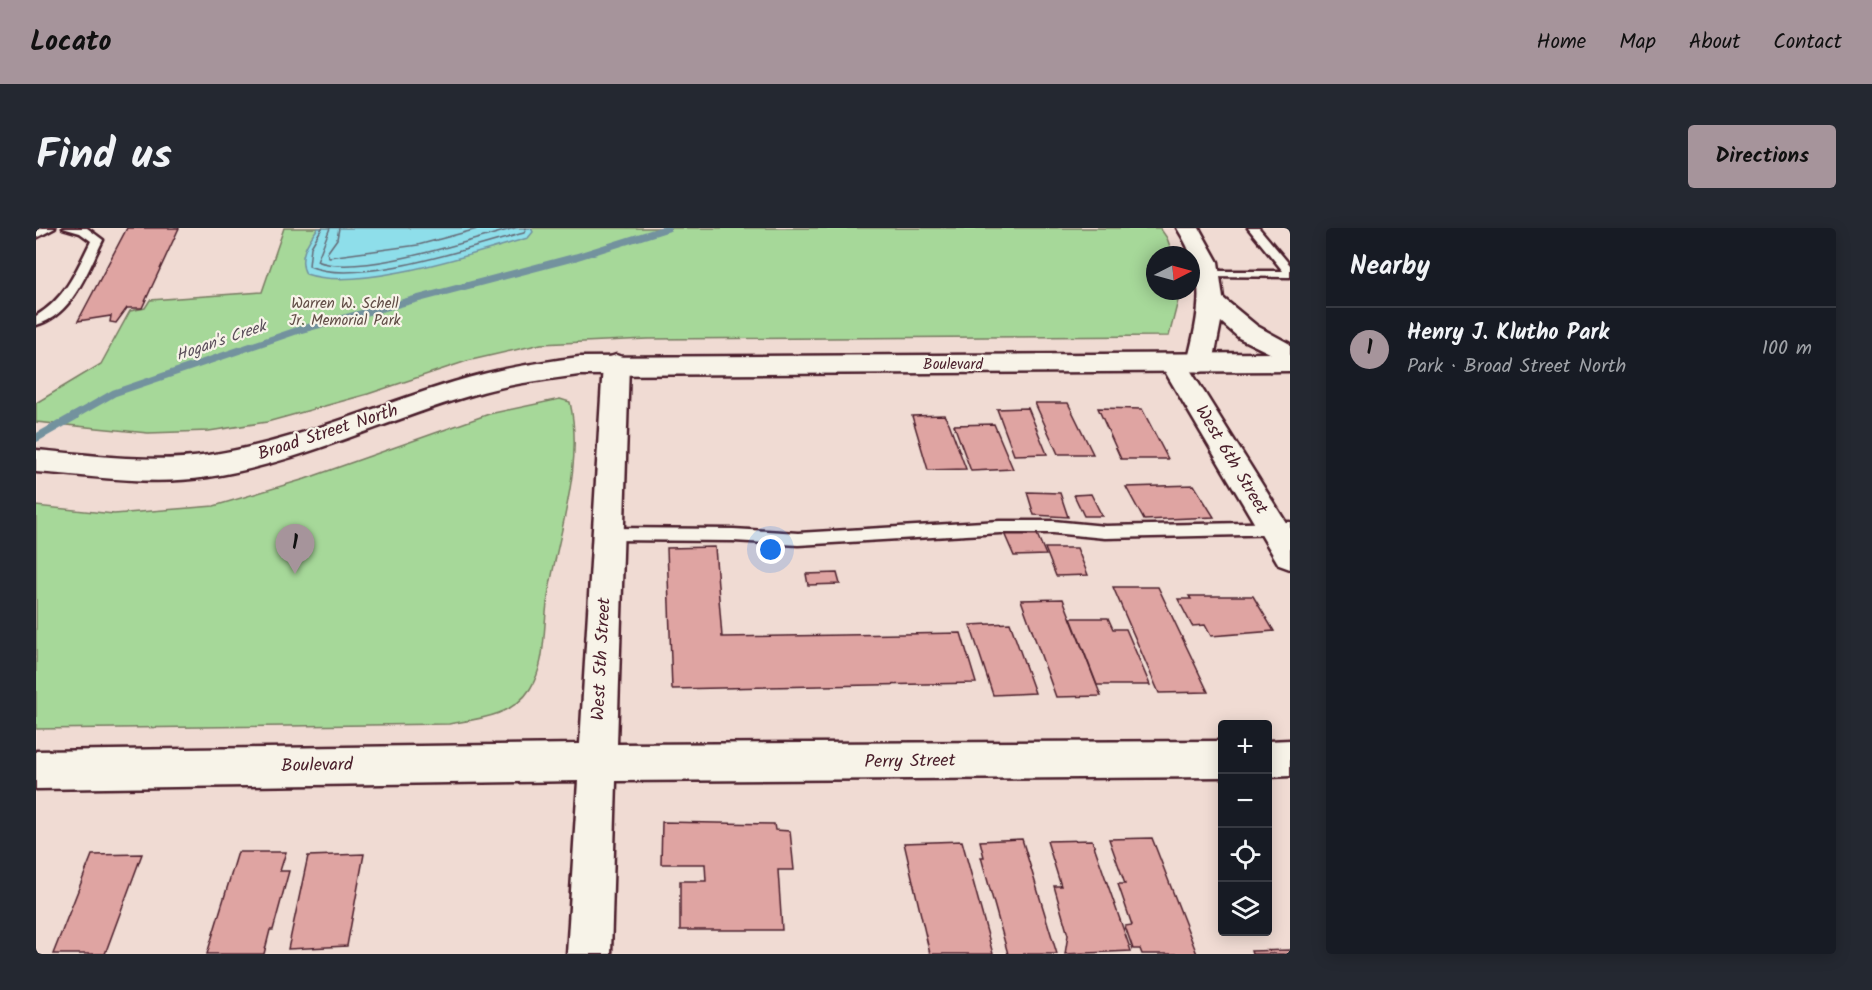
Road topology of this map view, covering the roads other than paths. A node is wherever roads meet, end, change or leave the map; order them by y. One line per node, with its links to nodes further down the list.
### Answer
1 (50, 228): 5 (lane)
2 (68, 228): 9 (lane)
3 (1188, 228): 7 (street)
4 (1253, 228): 6 (lane)
5 (36, 235)
6 (1290, 272): 7 (lane)
7 (1211, 274): 8 (street)
8 (1214, 303): 10 (street); 12 (street)
9 (36, 321)
10 (1290, 355)
11 (1290, 362): 12 (street, Boulevard)
12 (1186, 363): 13 (street, Boulevard); 15 (street, West 6th Street)
13 (616, 364): 14 (street, Broad Street North); 16 (street, West 5th Street)
14 (48, 462)
15 (1281, 528): 16 (lane); 17 (street, West 6th Street)
16 (608, 534): 21 (street, West 5th Street)
17 (1290, 556)
18 (1290, 758): 20 (street)
19 (1218, 759): 21 (street, Perry Street)
20 (1272, 759)
21 (598, 762): 22 (street, Boulevard); 23 (street, West 5th Street)
22 (36, 770)
23 (589, 954)

